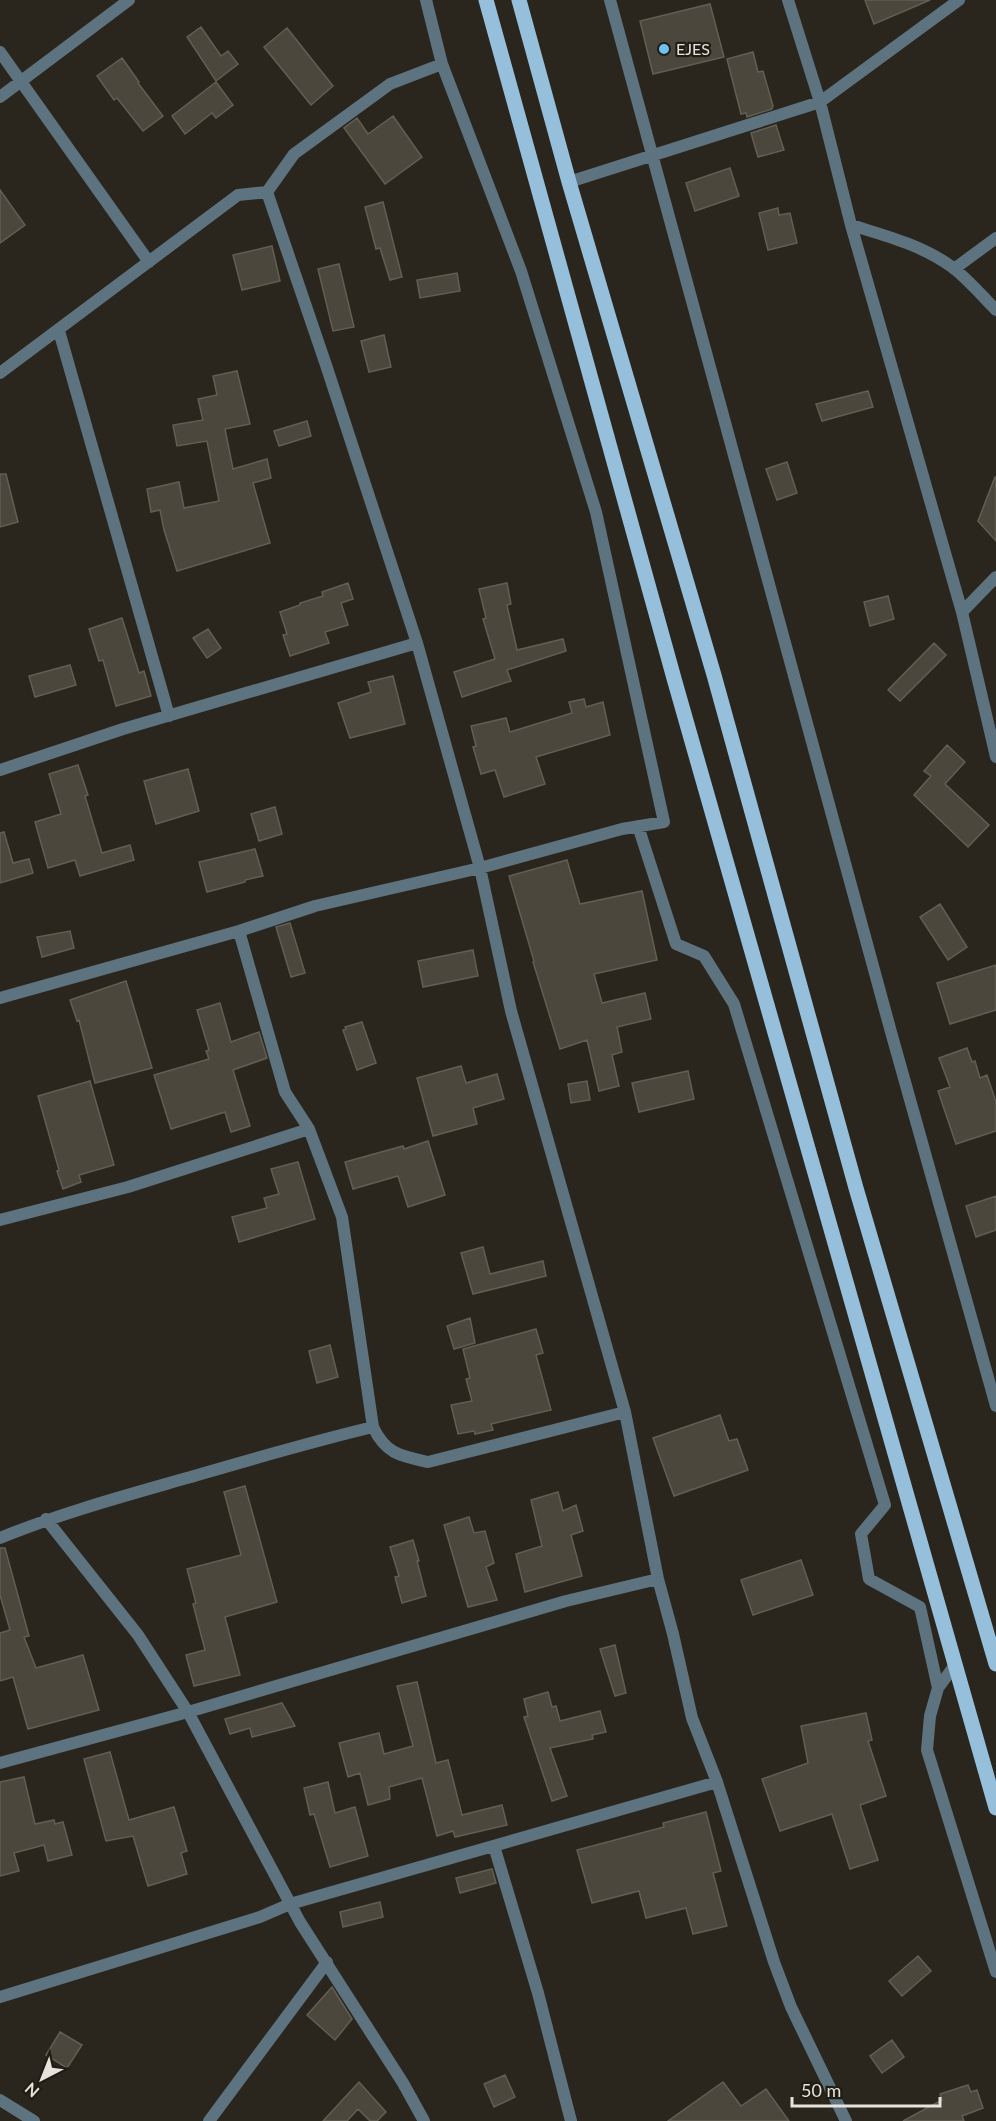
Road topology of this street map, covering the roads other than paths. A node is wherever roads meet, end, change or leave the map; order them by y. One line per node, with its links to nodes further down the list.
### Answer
1 (129, 0): 10 (street)
2 (426, 0): 9 (street)
3 (486, 0): 42 (main road)
4 (519, 0): 14 (main road)
5 (610, 0): 13 (street)
6 (788, 0): 12 (street)
7 (959, 0): 12 (street)
8 (0, 52): 10 (street)
9 (442, 64): 15 (street); 29 (street)
10 (22, 81): 11 (street); 18 (street)
11 (0, 98)
12 (820, 102): 13 (street); 16 (street)
13 (653, 155): 14 (street); 35 (street)
14 (569, 182): 41 (main road)
15 (267, 192): 18 (street); 25 (street)
16 (851, 225): 19 (street); 24 (street)
17 (996, 238): 19 (street)
18 (149, 262): 21 (street)
19 (954, 269): 20 (street)
20 (996, 310)
21 (59, 331): 22 (street); 26 (street)
22 (0, 373)
23 (996, 577): 24 (street)
24 (962, 612): 27 (street)
25 (417, 643): 26 (street); 30 (street)
26 (169, 716): 28 (street)
27 (996, 757)
28 (0, 770)
29 (638, 826): 30 (street); 43 (street)
30 (480, 868): 31 (street); 36 (street)
31 (239, 931): 32 (street); 33 (street)
32 (0, 998)
33 (309, 1129): 34 (street); 37 (street)
34 (0, 1220)
35 (996, 1406)
36 (625, 1412): 37 (street); 40 (street)
37 (373, 1427): 38 (street)
38 (46, 1519): 39 (street); 44 (street)
39 (0, 1538)
40 (658, 1579): 44 (street); 46 (street)
41 (996, 1664)
42 (955, 1665): 43 (street); 47 (main road)
43 (938, 1688): 51 (street)
44 (188, 1712): 45 (street); 49 (street)
45 (0, 1763)
46 (717, 1782): 48 (street); 58 (street)
47 (996, 1808)
48 (494, 1846): 49 (street); 57 (street)
49 (291, 1904): 50 (street); 52 (street)
50 (327, 1962): 55 (street); 56 (street)
51 (996, 1972)
52 (0, 1997)
53 (0, 2100): 54 (street)
54 (34, 2121)
55 (209, 2121)
56 (424, 2121)
57 (571, 2121)
58 (846, 2121)

